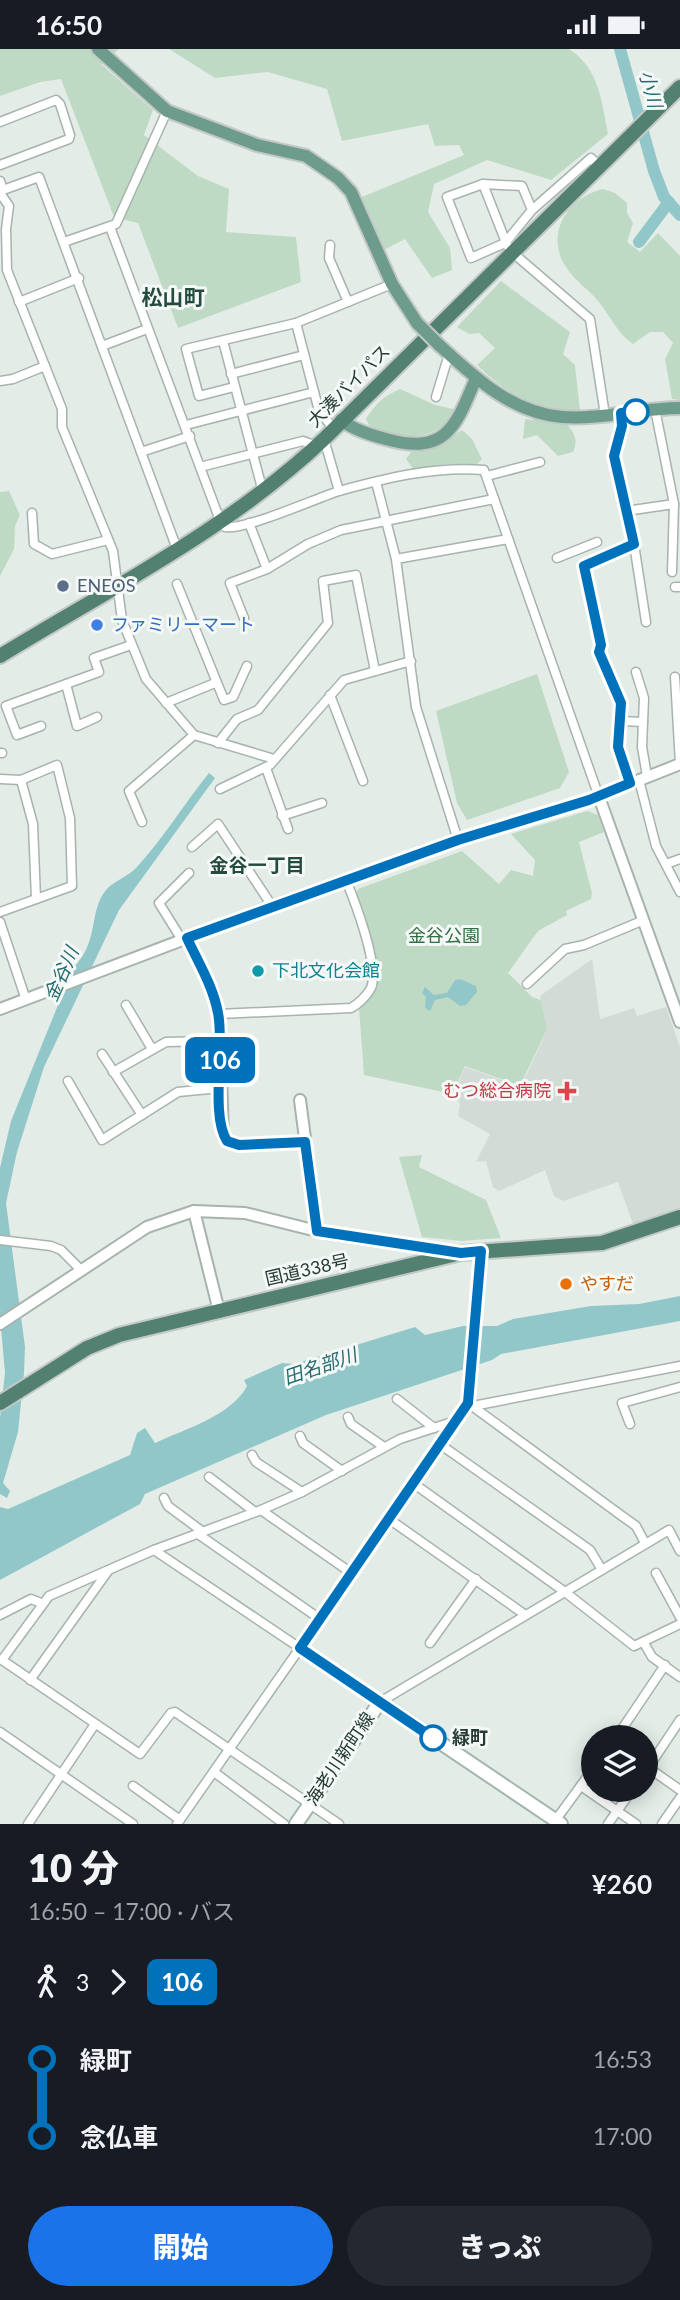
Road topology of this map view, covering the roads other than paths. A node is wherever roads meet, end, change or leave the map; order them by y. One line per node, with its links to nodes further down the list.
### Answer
1 (97, 49): 3 (main road)
2 (680, 87): 5 (highway, 大湊バイパス)
3 (167, 111): 11 (street); 17 (main road)
4 (0, 122): 6 (street)
5 (603, 162): 10 (street); 39 (highway, 大湊バイパス)
6 (0, 165)
7 (0, 181): 12 (street)
8 (483, 184): 10 (street); 13 (street); 13 (street)
9 (0, 193): 18 (street)
10 (532, 210): 13 (street)
11 (110, 227): 12 (street); 21 (street)
12 (64, 243): 16 (street)
13 (506, 244)
14 (330, 245): 19 (street)
15 (520, 259): 37 (street)
16 (79, 278): 18 (street); 23 (street)
17 (392, 284): 19 (street); 24 (main road, bridge)
18 (19, 302): 26 (street)
19 (348, 302): 20 (street)
20 (296, 323): 22 (street); 25 (street)
21 (148, 329): 23 (street); 38 (street)
22 (223, 341): 27 (street); 30 (street)
23 (102, 346): 41 (street)
24 (444, 350): 28 (main road); 32 (street)
25 (304, 355): 27 (street); 31 (street)
26 (45, 366): 29 (street); 57 (street)
27 (231, 374): 30 (street)
28 (476, 378): 37 (main road); 39 (main road)
29 (0, 381)
30 (234, 387): 35 (street)
31 (314, 392): 35 (street); 39 (street)
32 (436, 397)
33 (680, 408): 34 (main road)
34 (655, 409): 36 (main road); 50 (street)
35 (240, 411): 38 (street); 42 (street)
36 (621, 413): 37 (main road); 51 (street)
37 (605, 415)
38 (186, 425): 40 (street)
39 (329, 433): 42 (street); 47 (street); 48 (highway, 大湊バイパス)
40 (190, 436): 41 (street); 44 (street)
41 (141, 452): 60 (street)
42 (252, 453): 44 (street); 48 (street)
43 (540, 462): 45 (street)
44 (200, 467): 54 (street)
45 (487, 476): 46 (street); 49 (street)
46 (376, 482): 47 (street); 53 (street)
47 (339, 491): 55 (street)
48 (263, 492): 54 (highway, 大湊バイパス)
49 (494, 499): 53 (street); 56 (street)
50 (674, 504): 51 (street); 66 (street)
51 (626, 511): 59 (street)
52 (32, 513): 57 (street)
53 (385, 519): 63 (street); 65 (street)
54 (222, 523): 55 (street); 60 (highway, 大湊バイパス)
55 (249, 523): 65 (street)
56 (508, 539): 63 (street); 96 (street)
57 (108, 540): 67 (street)
58 (597, 542): 61 (street)
59 (634, 544): 64 (street); 70 (street)
60 (177, 549): 67 (highway, 大湊バイパス)
61 (577, 550): 62 (street); 64 (street)
62 (557, 558)
63 (396, 559): 73 (street)
64 (584, 566): 83 (street)
65 (267, 569): 69 (street)
66 (671, 572)
67 (119, 583): 71 (street); 72 (highway, 大湊バイパス)
68 (177, 584): 78 (street)
69 (244, 618)
70 (646, 622)
71 (131, 645): 79 (street); 81 (street)
72 (0, 656)
73 (411, 661): 75 (street); 101 (street)
74 (247, 667): 78 (street)
75 (375, 671): 80 (street); 87 (street)
76 (636, 672): 84 (street)
77 (675, 677): 89 (street)
78 (215, 683): 81 (street)
79 (66, 684): 82 (street); 85 (street)
80 (330, 695): 88 (street); 94 (street)
81 (166, 703): 86 (street)
82 (96, 717)
83 (622, 721): 84 (street); 93 (street)
84 (643, 722): 93 (street)
85 (41, 726)
86 (194, 735): 87 (street); 99 (street)
87 (218, 743): 88 (street)
88 (274, 759): 90 (street)
89 (680, 764): 93 (street)
90 (266, 768): 95 (street); 98 (street)
91 (0, 779): 92 (street)
92 (21, 780): 108 (street); 108 (street)
93 (639, 780): 96 (street); 104 (street)
94 (363, 781)
95 (220, 789)
96 (599, 797): 101 (street); 111 (street)
97 (322, 803): 98 (street)
98 (282, 816): 100 (street)
99 (142, 822)
100 (288, 829)
101 (458, 840): 106 (street)
102 (192, 847): 109 (street)
103 (680, 859): 104 (street)
104 (666, 864): 107 (street)
105 (190, 873): 113 (street)
106 (345, 880): 109 (street); 118 (street)
107 (680, 892)
108 (36, 899): 110 (street)
109 (272, 906): 113 (street)
110 (0, 912)
111 (645, 920): 114 (street); 119 (street)
112 (0, 922): 115 (street)
113 (185, 939): 115 (street); 118 (street)
114 (527, 984)
115 (26, 1000): 117 (street)
116 (126, 1005): 121 (street)
117 (0, 1009)
118 (219, 1014): 120 (street)
119 (680, 1022)
120 (220, 1041): 121 (street); 125 (street)
121 (152, 1049): 123 (street)
122 (102, 1054): 123 (street)
123 (113, 1072): 127 (street)
124 (68, 1081): 127 (street)
125 (220, 1088): 127 (street); 128 (street)
126 (300, 1100): 128 (street)
127 (142, 1115)
128 (305, 1142): 131 (street)
129 (194, 1211): 131 (street); 135 (street); 136 (street)
130 (680, 1217): 133 (highway, 国道338号)
131 (317, 1231): 134 (street)
132 (0, 1240): 135 (street)
133 (481, 1251): 134 (highway, 国道338号); 142 (street)
134 (461, 1253): 136 (highway, 国道338号)
135 (81, 1271): 137 (street)
136 (219, 1311): 141 (highway, 国道338号)
137 (0, 1324)
138 (680, 1366): 142 (street)
139 (680, 1387): 145 (street)
140 (397, 1399): 146 (street)
141 (0, 1403)
142 (470, 1405): 144 (street); 159 (street)
143 (348, 1417): 149 (street)
144 (454, 1421): 146 (street); 148 (street)
145 (630, 1424)
146 (434, 1428): 149 (street)
147 (300, 1436): 151 (street)
148 (441, 1444): 153 (street); 163 (street)
149 (384, 1447): 151 (street)
150 (252, 1455): 154 (street)
151 (342, 1471): 154 (street)
152 (209, 1477): 156 (street)
153 (413, 1483): 157 (street); 167 (street)
154 (302, 1492): 156 (street)
155 (163, 1498): 158 (street)
156 (258, 1511): 158 (street); 164 (street)
157 (388, 1519): 164 (street); 166 (street)
158 (200, 1533): 160 (street); 172 (street)
159 (645, 1543): 161 (street); 163 (street)
160 (154, 1549): 162 (street); 176 (street)
161 (680, 1551)
162 (110, 1569): 168 (street); 180 (street)
163 (602, 1570): 167 (street)
164 (350, 1572): 172 (street)
165 (656, 1573): 171 (street)
166 (476, 1579): 169 (street); 174 (street)
167 (565, 1591): 169 (street); 175 (street)
168 (41, 1603): 170 (street); 177 (street)
169 (524, 1614): 181 (street)
170 (0, 1615)
171 (680, 1618)
172 (320, 1619): 176 (street)
173 (680, 1623): 175 (street)
174 (430, 1643)
175 (644, 1643): 178 (street)
176 (300, 1648): 181 (street); 186 (street)
177 (1, 1661): 180 (street)
178 (665, 1665): 179 (street); 184 (street)
179 (680, 1677)
180 (30, 1680): 183 (street)
181 (380, 1702): 197 (main road, 海老川新町線); 199 (main road, 海老川新町線)
182 (680, 1720): 187 (street)
183 (95, 1724): 186 (street); 190 (street)
184 (625, 1725)
185 (0, 1732): 190 (street)
186 (230, 1749): 188 (street); 197 (street)
187 (658, 1752)
188 (214, 1772): 200 (street); 203 (street)
189 (658, 1775): 193 (street)
190 (60, 1776): 201 (street); 202 (street)
191 (133, 1786): 200 (street)
192 (581, 1786): 199 (street)
193 (680, 1790)
194 (680, 1798): 208 (street)
195 (605, 1802): 198 (street)
196 (624, 1802): 198 (street)
197 (310, 1804): 204 (main road, 海老川新町線); 205 (street)
198 (618, 1811): 206 (street); 207 (street)
199 (551, 1821)
200 (178, 1822)
201 (28, 1824)
202 (133, 1824)
203 (284, 1824)
204 (296, 1824)
205 (339, 1824)
206 (608, 1824)
207 (636, 1824)
208 (662, 1824)

